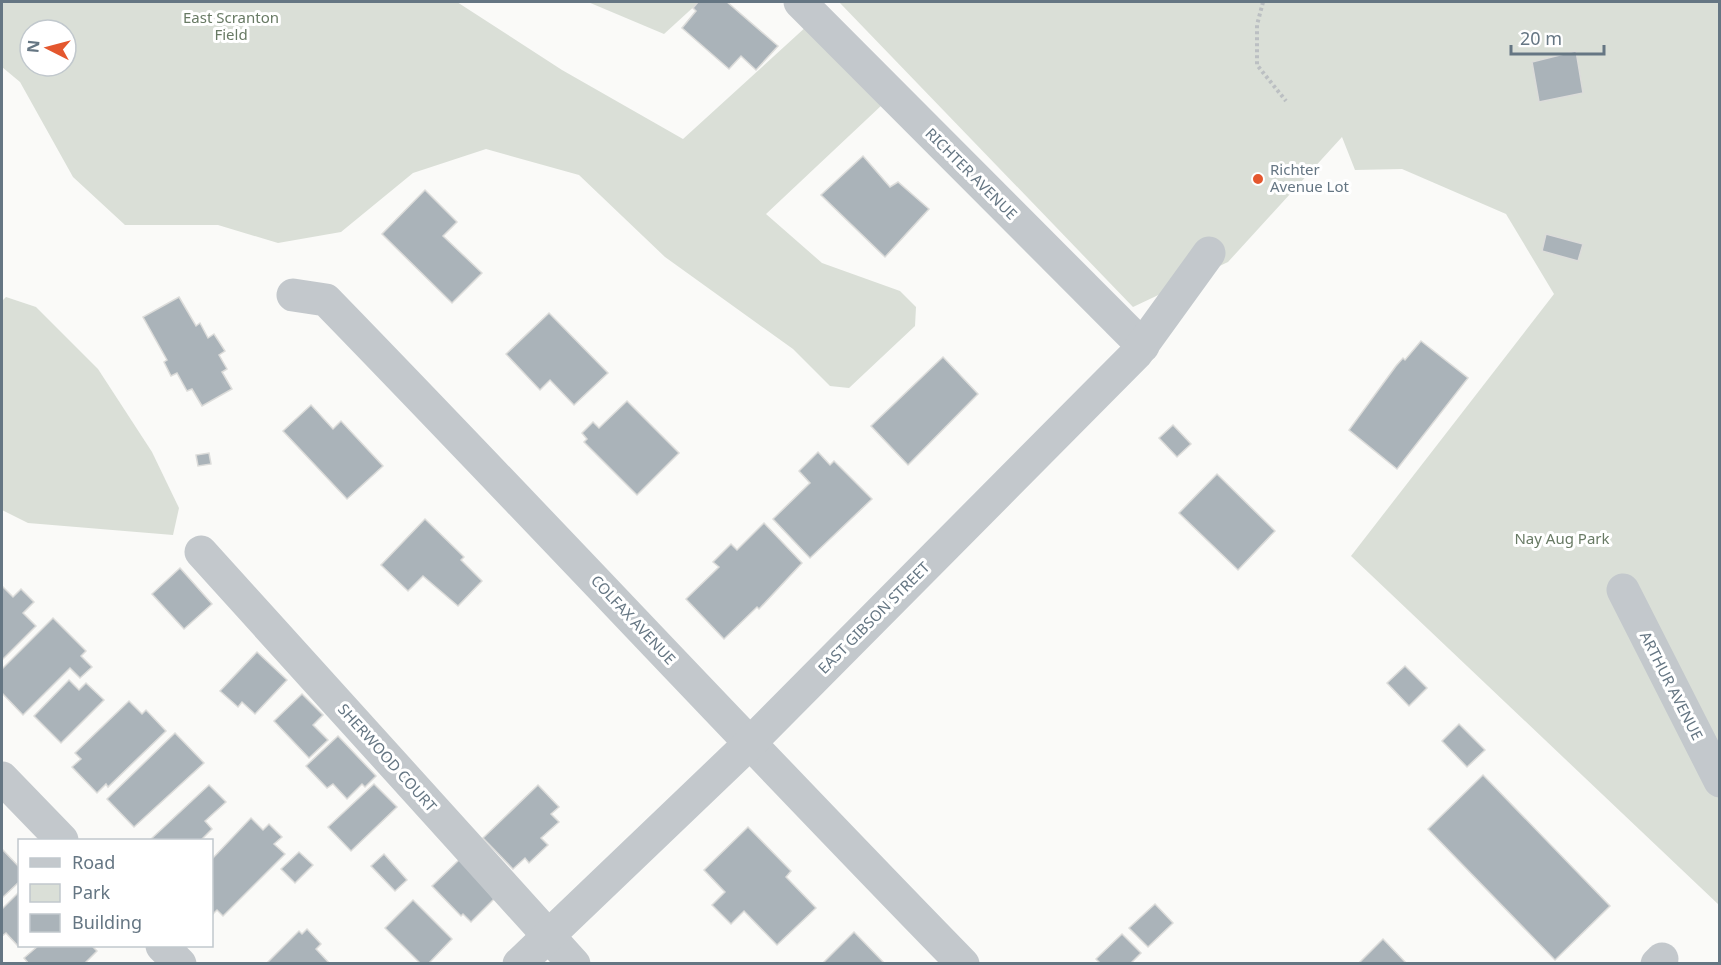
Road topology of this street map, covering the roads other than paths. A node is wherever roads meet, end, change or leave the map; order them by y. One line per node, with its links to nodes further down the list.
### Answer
1 (800, 2): 4 (street, RICHTER AVENUE)
2 (1209, 253): 4 (street, EAST GIBSON STREET)
3 (293, 295): 7 (street, COLFAX AVENUE)
4 (1143, 346): 7 (street, EAST GIBSON STREET)
5 (201, 552): 11 (street, SHERWOOD COURT)
6 (1623, 590): 9 (street, ARTHUR AVENUE)
7 (748, 745): 11 (street, EAST GIBSON STREET); 16 (street, COLFAX AVENUE)
8 (2, 778): 10 (street)
9 (1719, 781)
10 (61, 839)
11 (547, 936): 14 (street, EAST GIBSON STREET); 15 (street, SHERWOOD COURT)
12 (164, 947): 13 (street)
13 (180, 963)
14 (519, 963)
15 (574, 963)
16 (963, 963)

